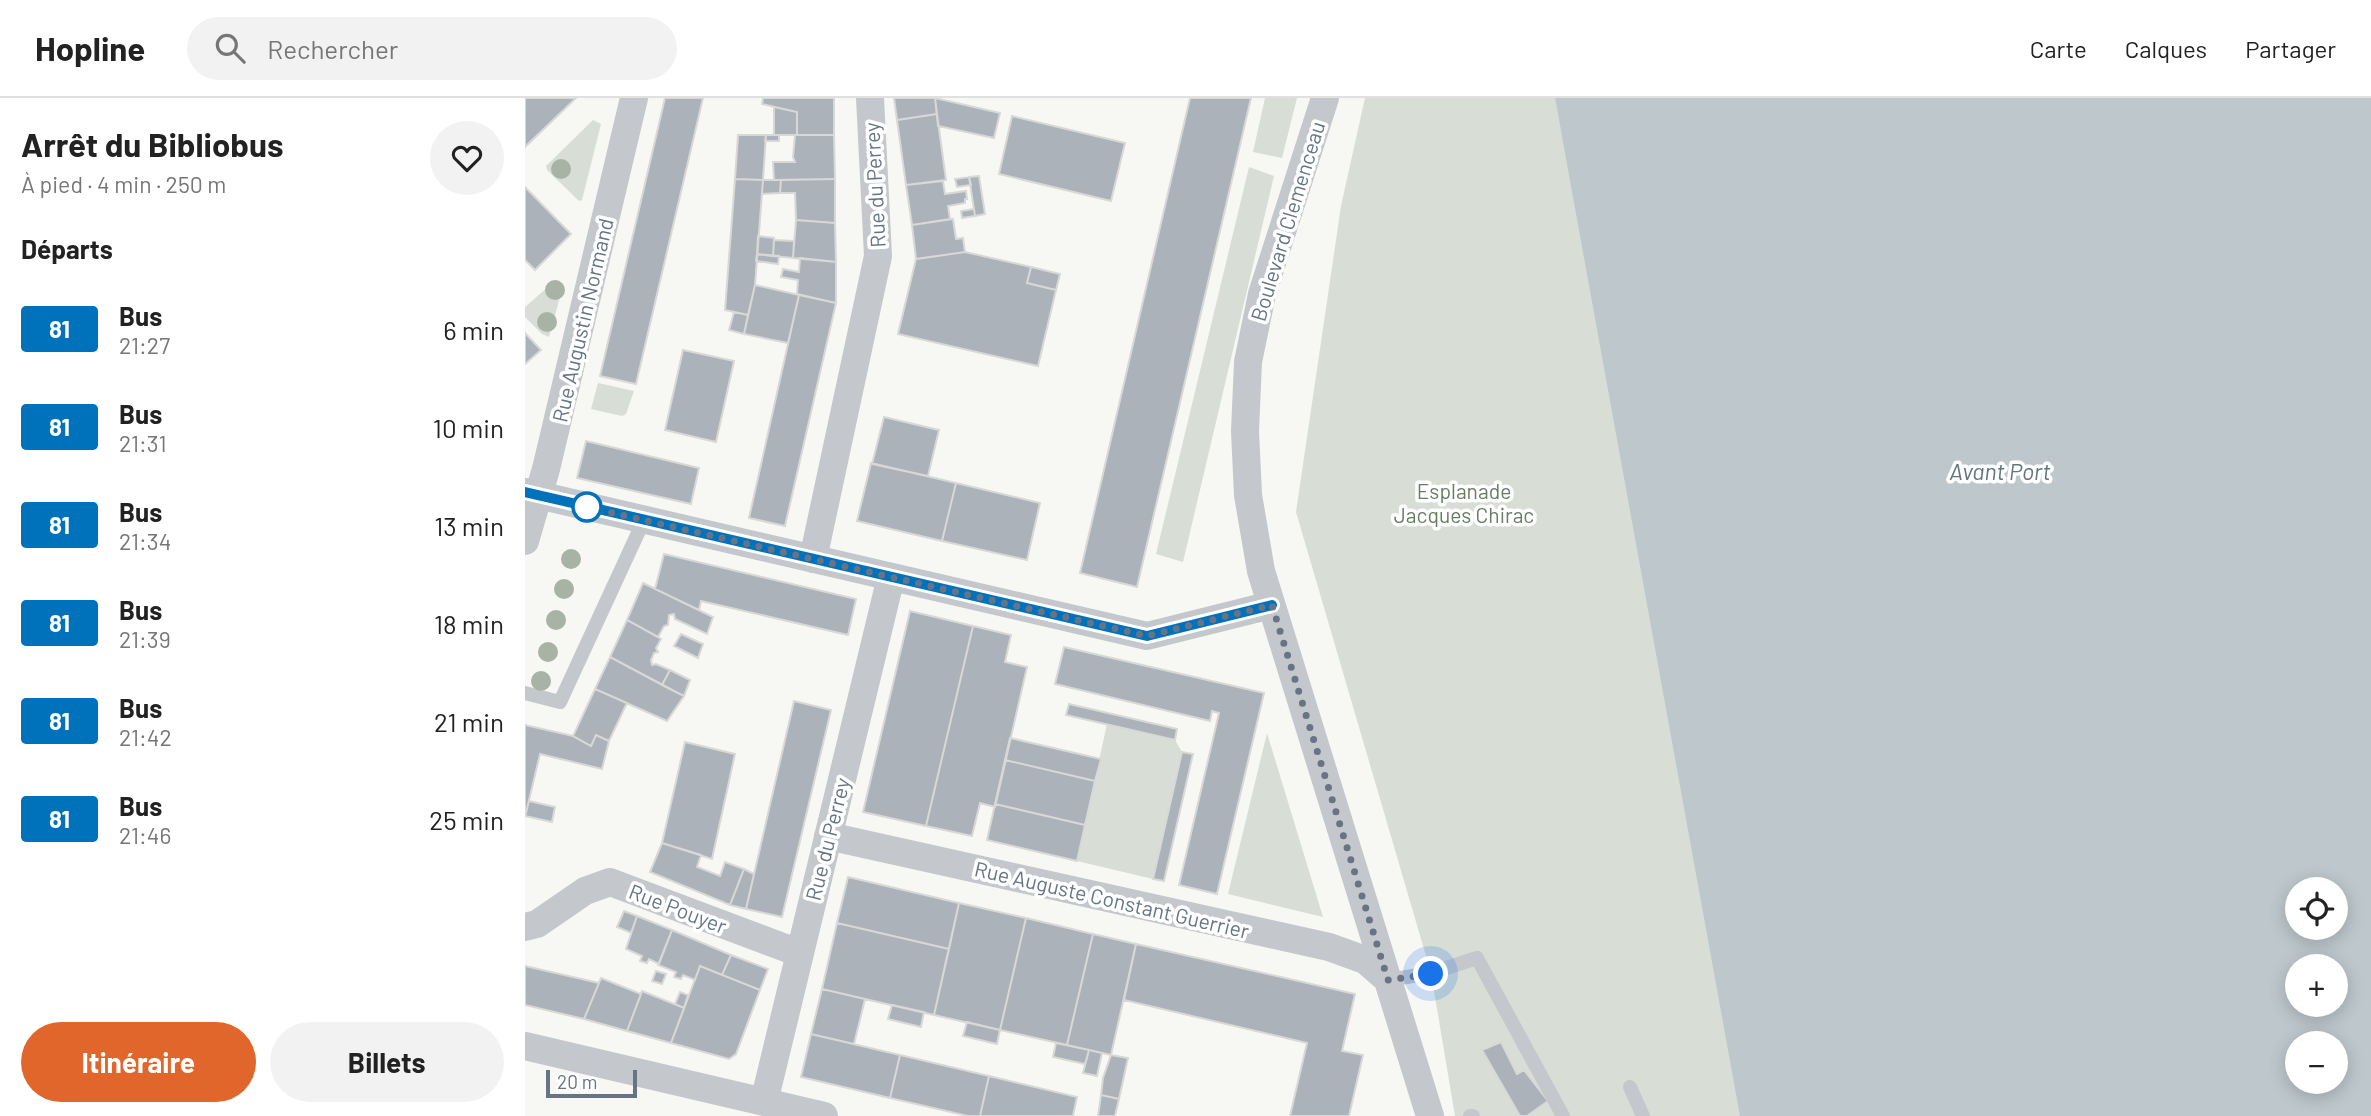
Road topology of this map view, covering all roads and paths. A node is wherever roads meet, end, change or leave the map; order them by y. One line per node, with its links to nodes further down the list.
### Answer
1 (633, 98): 4 (street, Rue Augustin Normand)
2 (870, 98): 7 (street, Rue du Perrey)
3 (1325, 98): 9 (street, Boulevard Clemenceau)
4 (532, 494): 5 (street); 6 (street, Rue Augustin Normand)
5 (644, 520): 7 (street); 10 (lane)
6 (525, 541)
7 (813, 559): 8 (street)
8 (891, 577): 9 (street); 11 (street, Rue du Perrey)
9 (1272, 605): 14 (street, Boulevard Clemenceau)
10 (525, 693)
11 (828, 836): 13 (street, Rue du Perrey); 14 (street, Rue Auguste Constant Guerrier)
12 (525, 927): 13 (street, Rue Pouyer)
13 (799, 954): 17 (street, Rue du Perrey)
14 (1388, 980): 19 (street, Boulevard Clemenceau); 20 (lane)
15 (525, 1046): 17 (street)
16 (1630, 1087): 21 (lane)
17 (764, 1102): 18 (street)
18 (824, 1116)
19 (1430, 1116)
20 (1563, 1116)
21 (1643, 1116)

